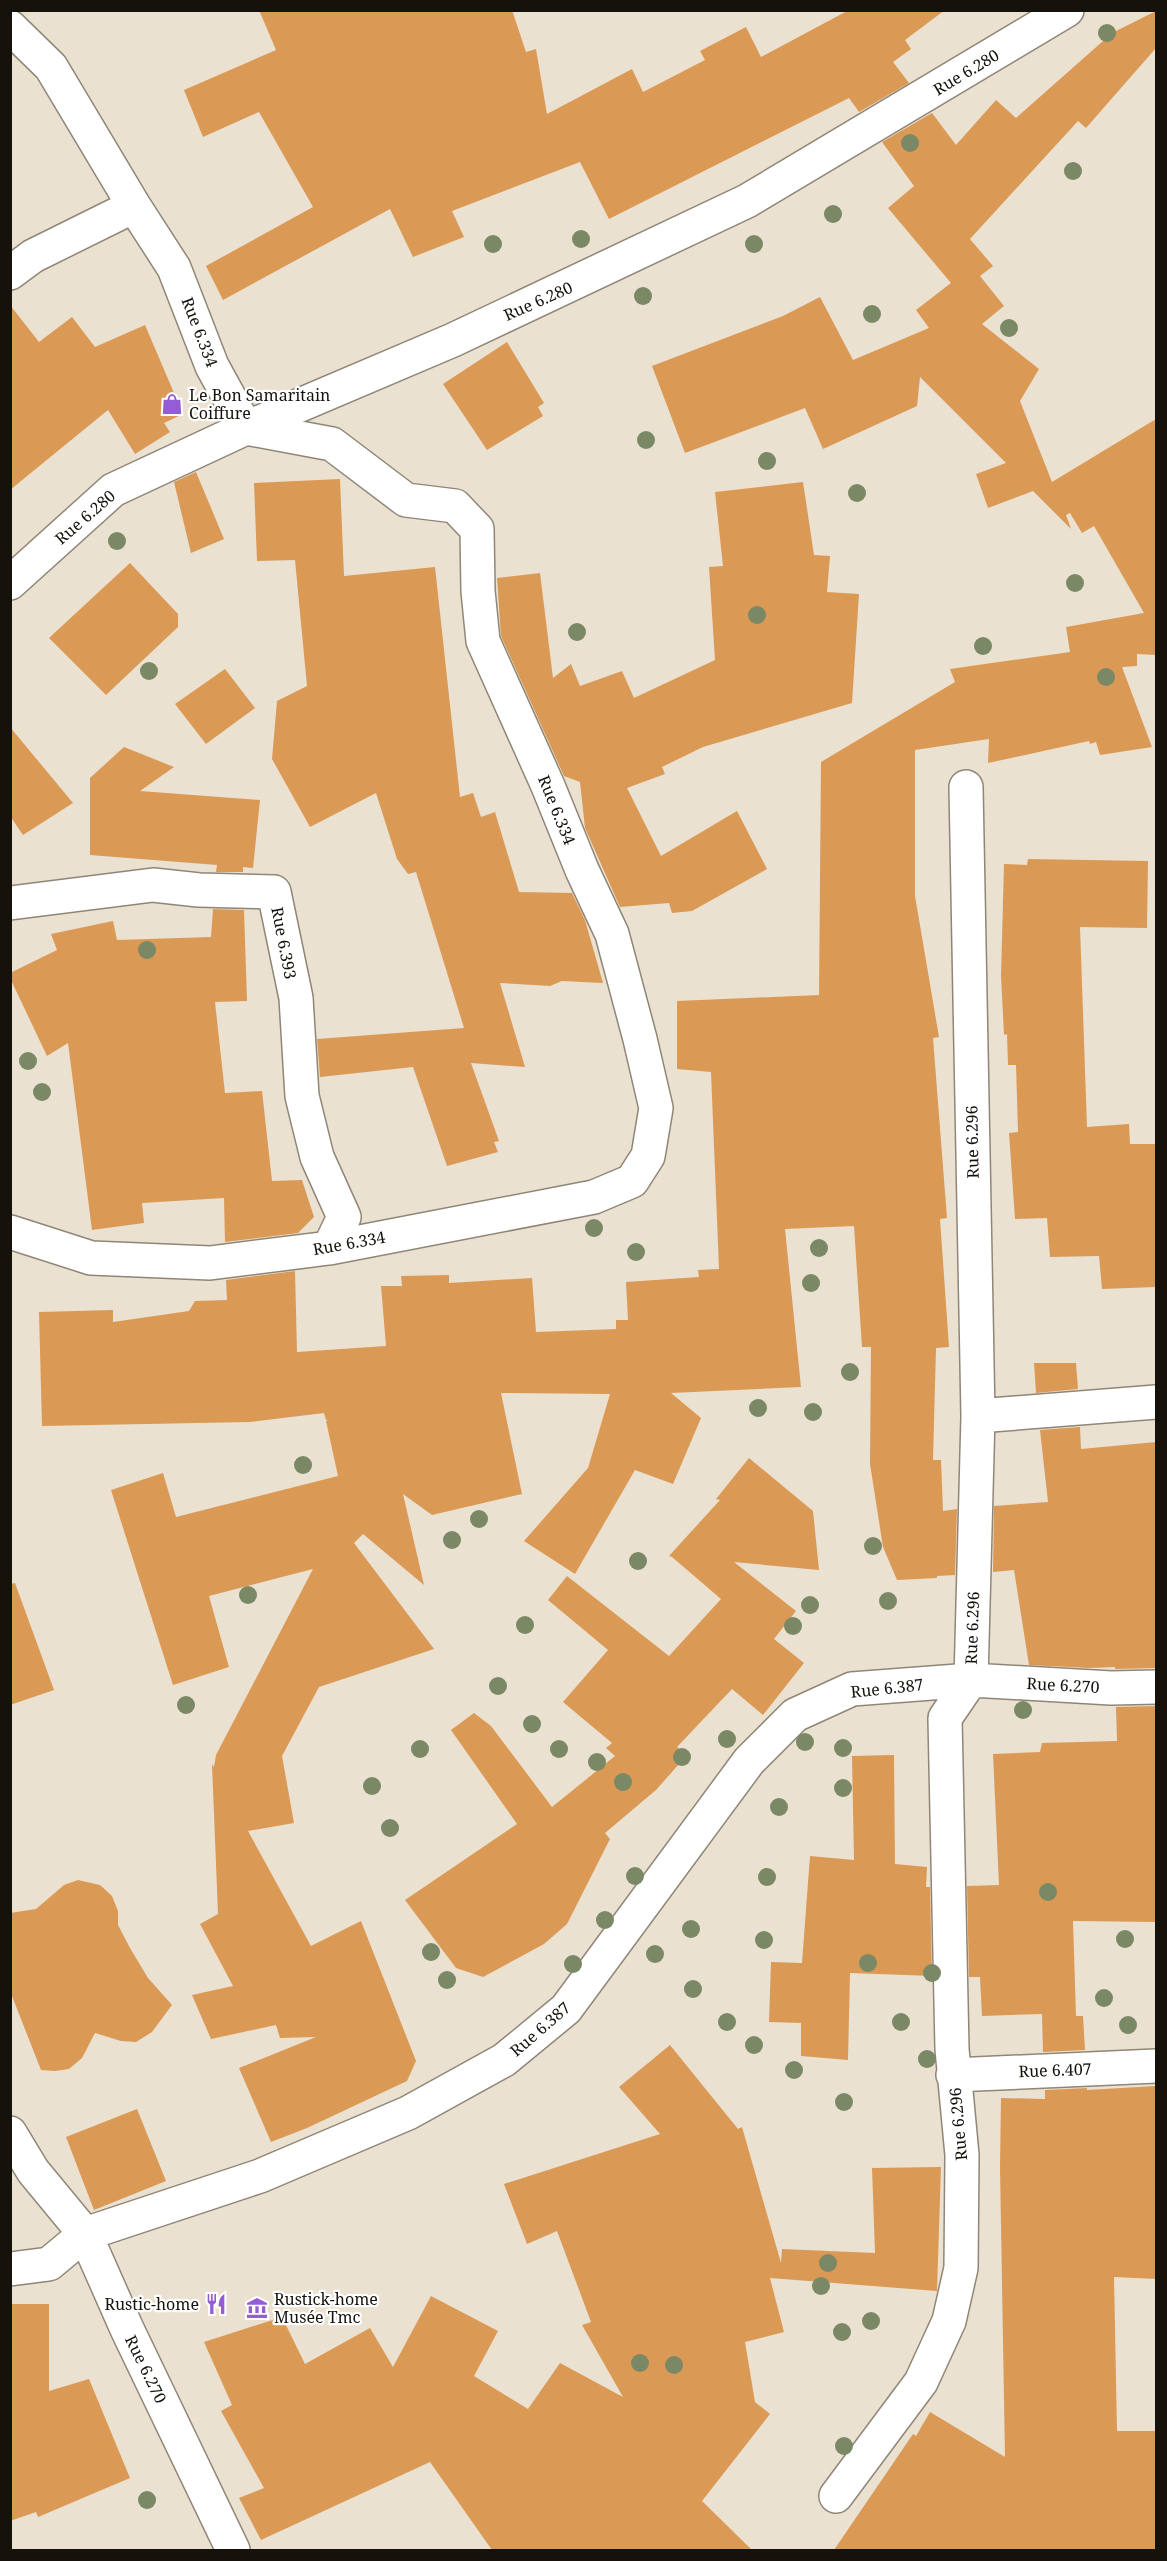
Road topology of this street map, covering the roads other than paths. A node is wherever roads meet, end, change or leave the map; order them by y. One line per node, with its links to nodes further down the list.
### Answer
1 (1067, 10): 5 (street, Rue 6.280)
2 (10, 27): 3 (street, Rue 6.334)
3 (134, 206): 4 (street); 5 (street, Rue 6.334)
4 (10, 273)
5 (246, 428): 6 (street, Rue 6.280); 10 (street, Rue 6.334)
6 (10, 583)
7 (966, 788): 12 (street, Rue 6.296)
8 (10, 903): 10 (street, Rue 6.393)
9 (10, 1232): 10 (street, Rue 6.334)
10 (329, 1248)
11 (1156, 1402): 12 (street)
12 (978, 1416): 13 (street, Rue 6.296)
13 (970, 1680): 14 (street, Rue 6.270); 16 (street, Rue 6.296); 18 (street, Rue 6.387)
14 (1156, 1687)
15 (1156, 2067): 16 (street, Rue 6.407)
16 (953, 2075): 20 (street, Rue 6.296)
17 (10, 2133): 18 (street, Rue 6.270)
18 (85, 2234): 19 (street, Rue 6.387); 21 (street, Rue 6.270)
19 (10, 2269)
20 (836, 2496)
21 (233, 2550)

